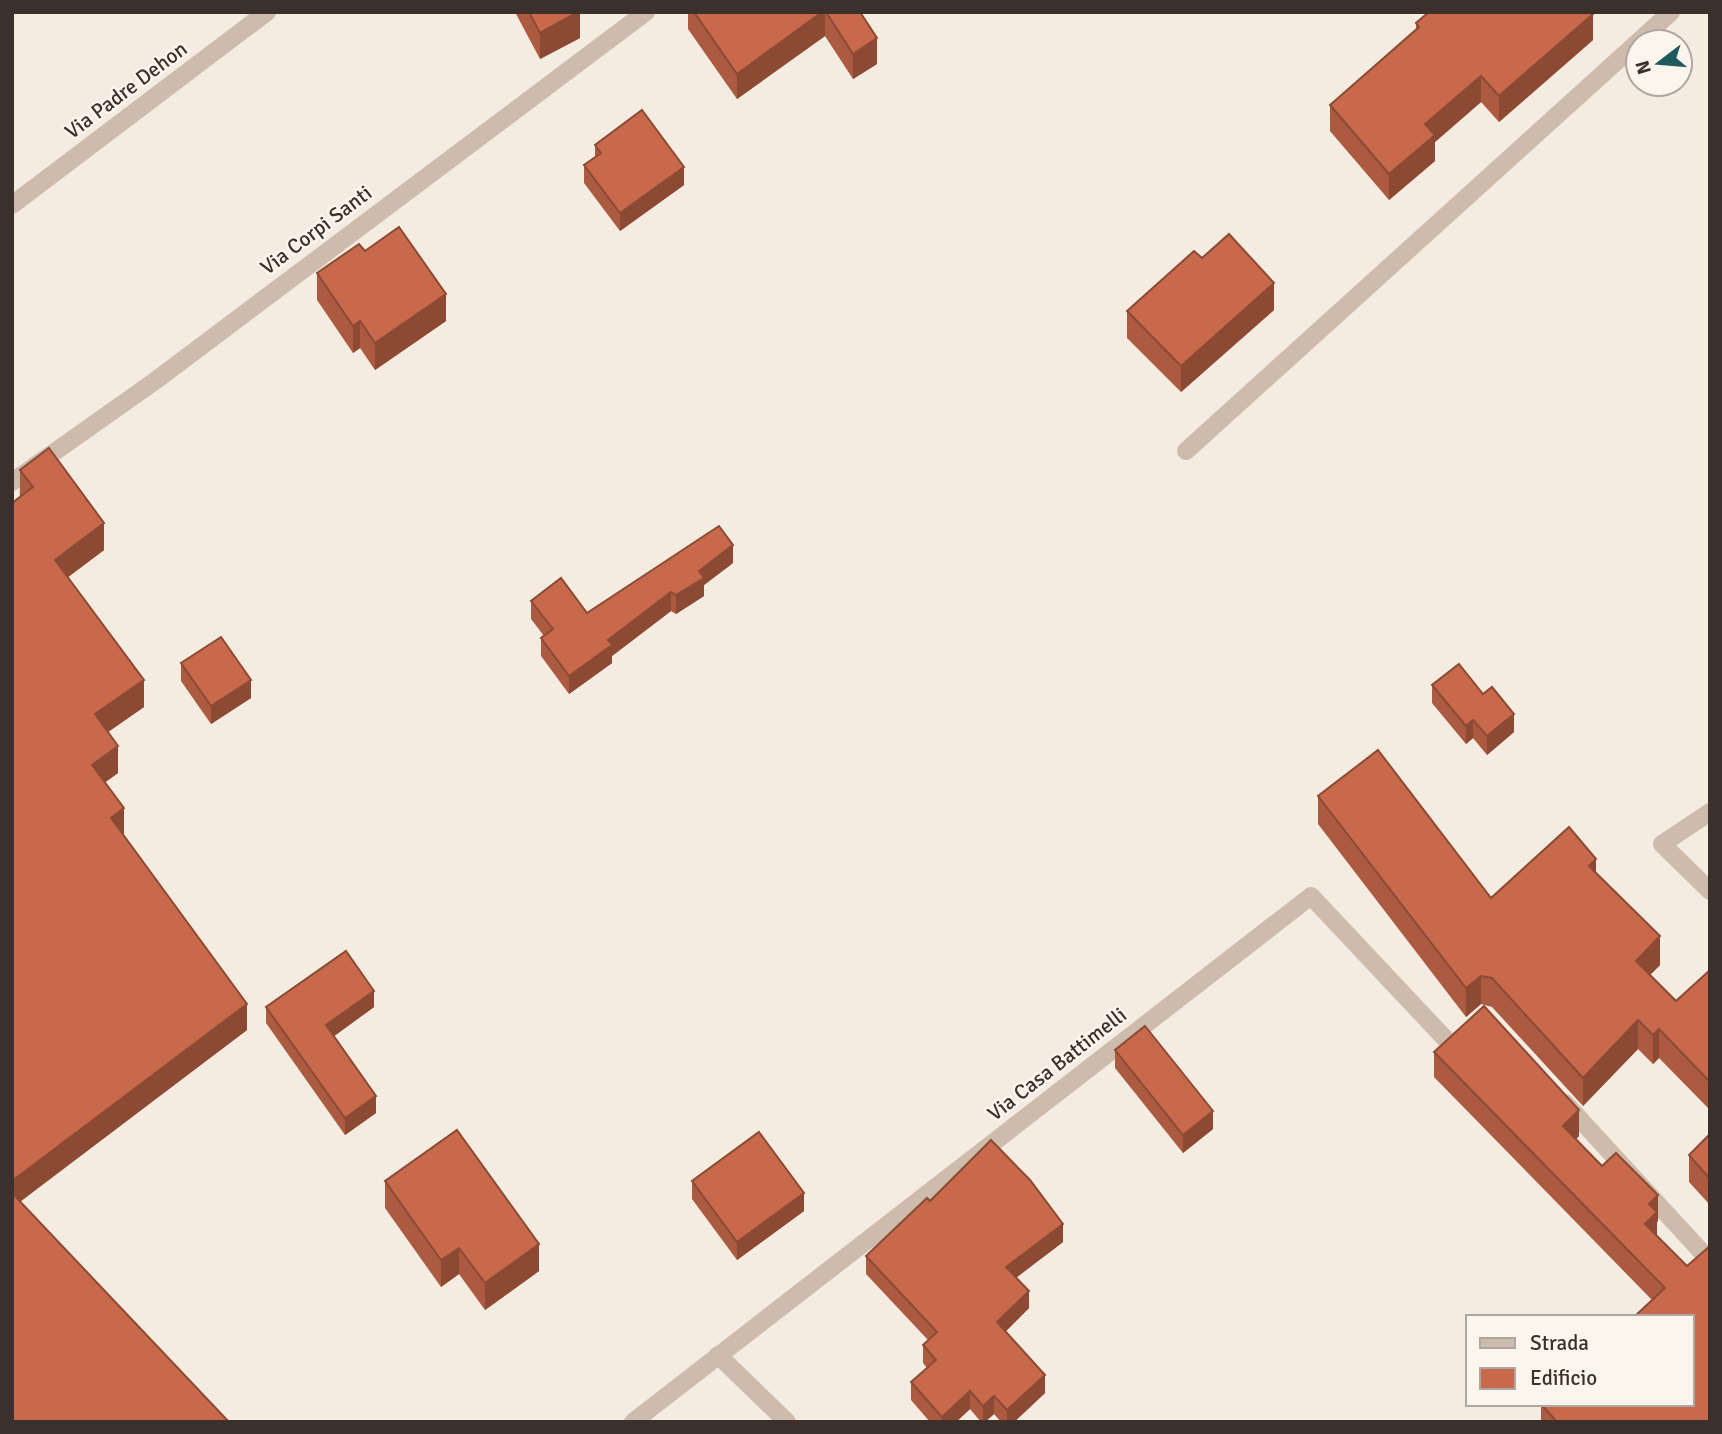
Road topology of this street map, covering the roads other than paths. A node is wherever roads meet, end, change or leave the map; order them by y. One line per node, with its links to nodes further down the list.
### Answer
1 (267, 12): 6 (street, Via Padre Dehon)
2 (646, 12): 8 (street, Via Corpi Santi)
3 (1671, 12): 4 (street)
4 (1653, 28)
5 (1624, 55): 7 (street)
6 (12, 205)
7 (1186, 451)
8 (12, 482)
9 (1710, 812): 10 (street)
10 (1710, 891)
11 (1476, 1023): 14 (street, Via Casa Battimelli)
12 (1550, 1087): 13 (street)
13 (1710, 1261)
14 (718, 1355): 15 (street, Via Casa Battimelli); 16 (street)
15 (633, 1422)
16 (788, 1422)

